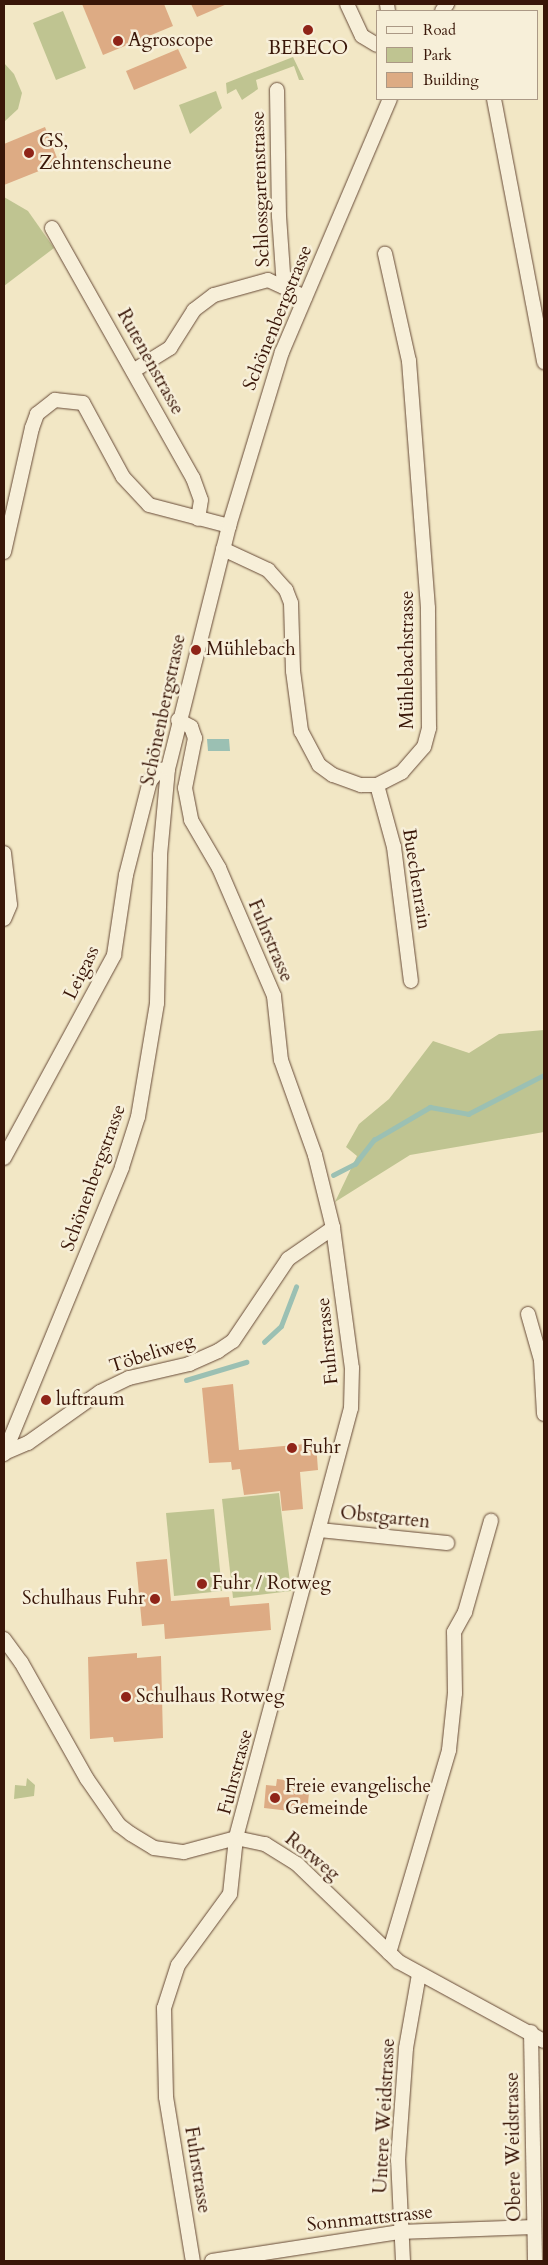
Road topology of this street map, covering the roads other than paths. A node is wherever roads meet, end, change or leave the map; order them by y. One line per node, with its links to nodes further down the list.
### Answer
1 (347, 4): 2 (street)
2 (376, 44)
3 (277, 90): 8 (street, Schlossgartenstrasse)
4 (390, 100): 9 (street, Schönenbergstrasse)
5 (494, 100): 10 (street)
6 (52, 228): 11 (street, Rutenenstrasse)
7 (385, 254): 18 (street, Mühlebachstrasse)
8 (284, 287): 9 (street); 11 (street)
9 (305, 297): 13 (street, Schönenbergstrasse)
10 (544, 362)
11 (133, 371): 12 (street, Rutenenstrasse)
12 (198, 519): 13 (street); 15 (street)
13 (229, 526): 14 (street, Schönenbergstrasse)
14 (223, 549): 16 (street, Schönenbergstrasse); 18 (street)
15 (4, 552)
16 (178, 720): 17 (street, Schönenbergstrasse); 23 (street, Fuhrstrasse)
17 (168, 769): 22 (street, Leigass); 26 (street, Schönenbergstrasse)
18 (377, 785): 21 (street, Buechenrain)
19 (4, 853): 20 (street)
20 (4, 919)
21 (411, 981)
22 (4, 1158)
23 (333, 1228): 26 (street, Töbeliweg); 28 (street, Fuhrstrasse)
24 (528, 1314): 25 (street)
25 (544, 1414)
26 (4, 1454)
27 (490, 1521): 32 (street)
28 (319, 1530): 29 (street, Obstgarten); 31 (street, Fuhrstrasse)
29 (447, 1543)
30 (4, 1639): 31 (street, Rotweg)
31 (236, 1838): 32 (street, Rotweg); 38 (street, Fuhrstrasse)
32 (389, 1953): 33 (street, Rotweg)
33 (419, 1974): 34 (street, Rotweg); 37 (street, Untere Weidstrasse)
34 (531, 2032): 35 (street, Rotweg); 36 (street, Obere Weidstrasse)
35 (544, 2041)
36 (534, 2227): 37 (street, Sonnmattstrasse); 41 (street, Obere Weidstrasse)
37 (399, 2232): 39 (street, Sonnmattstrasse); 40 (street, Untere Weidstrasse)
38 (193, 2261)
39 (212, 2261)
40 (403, 2261)
41 (535, 2261)

